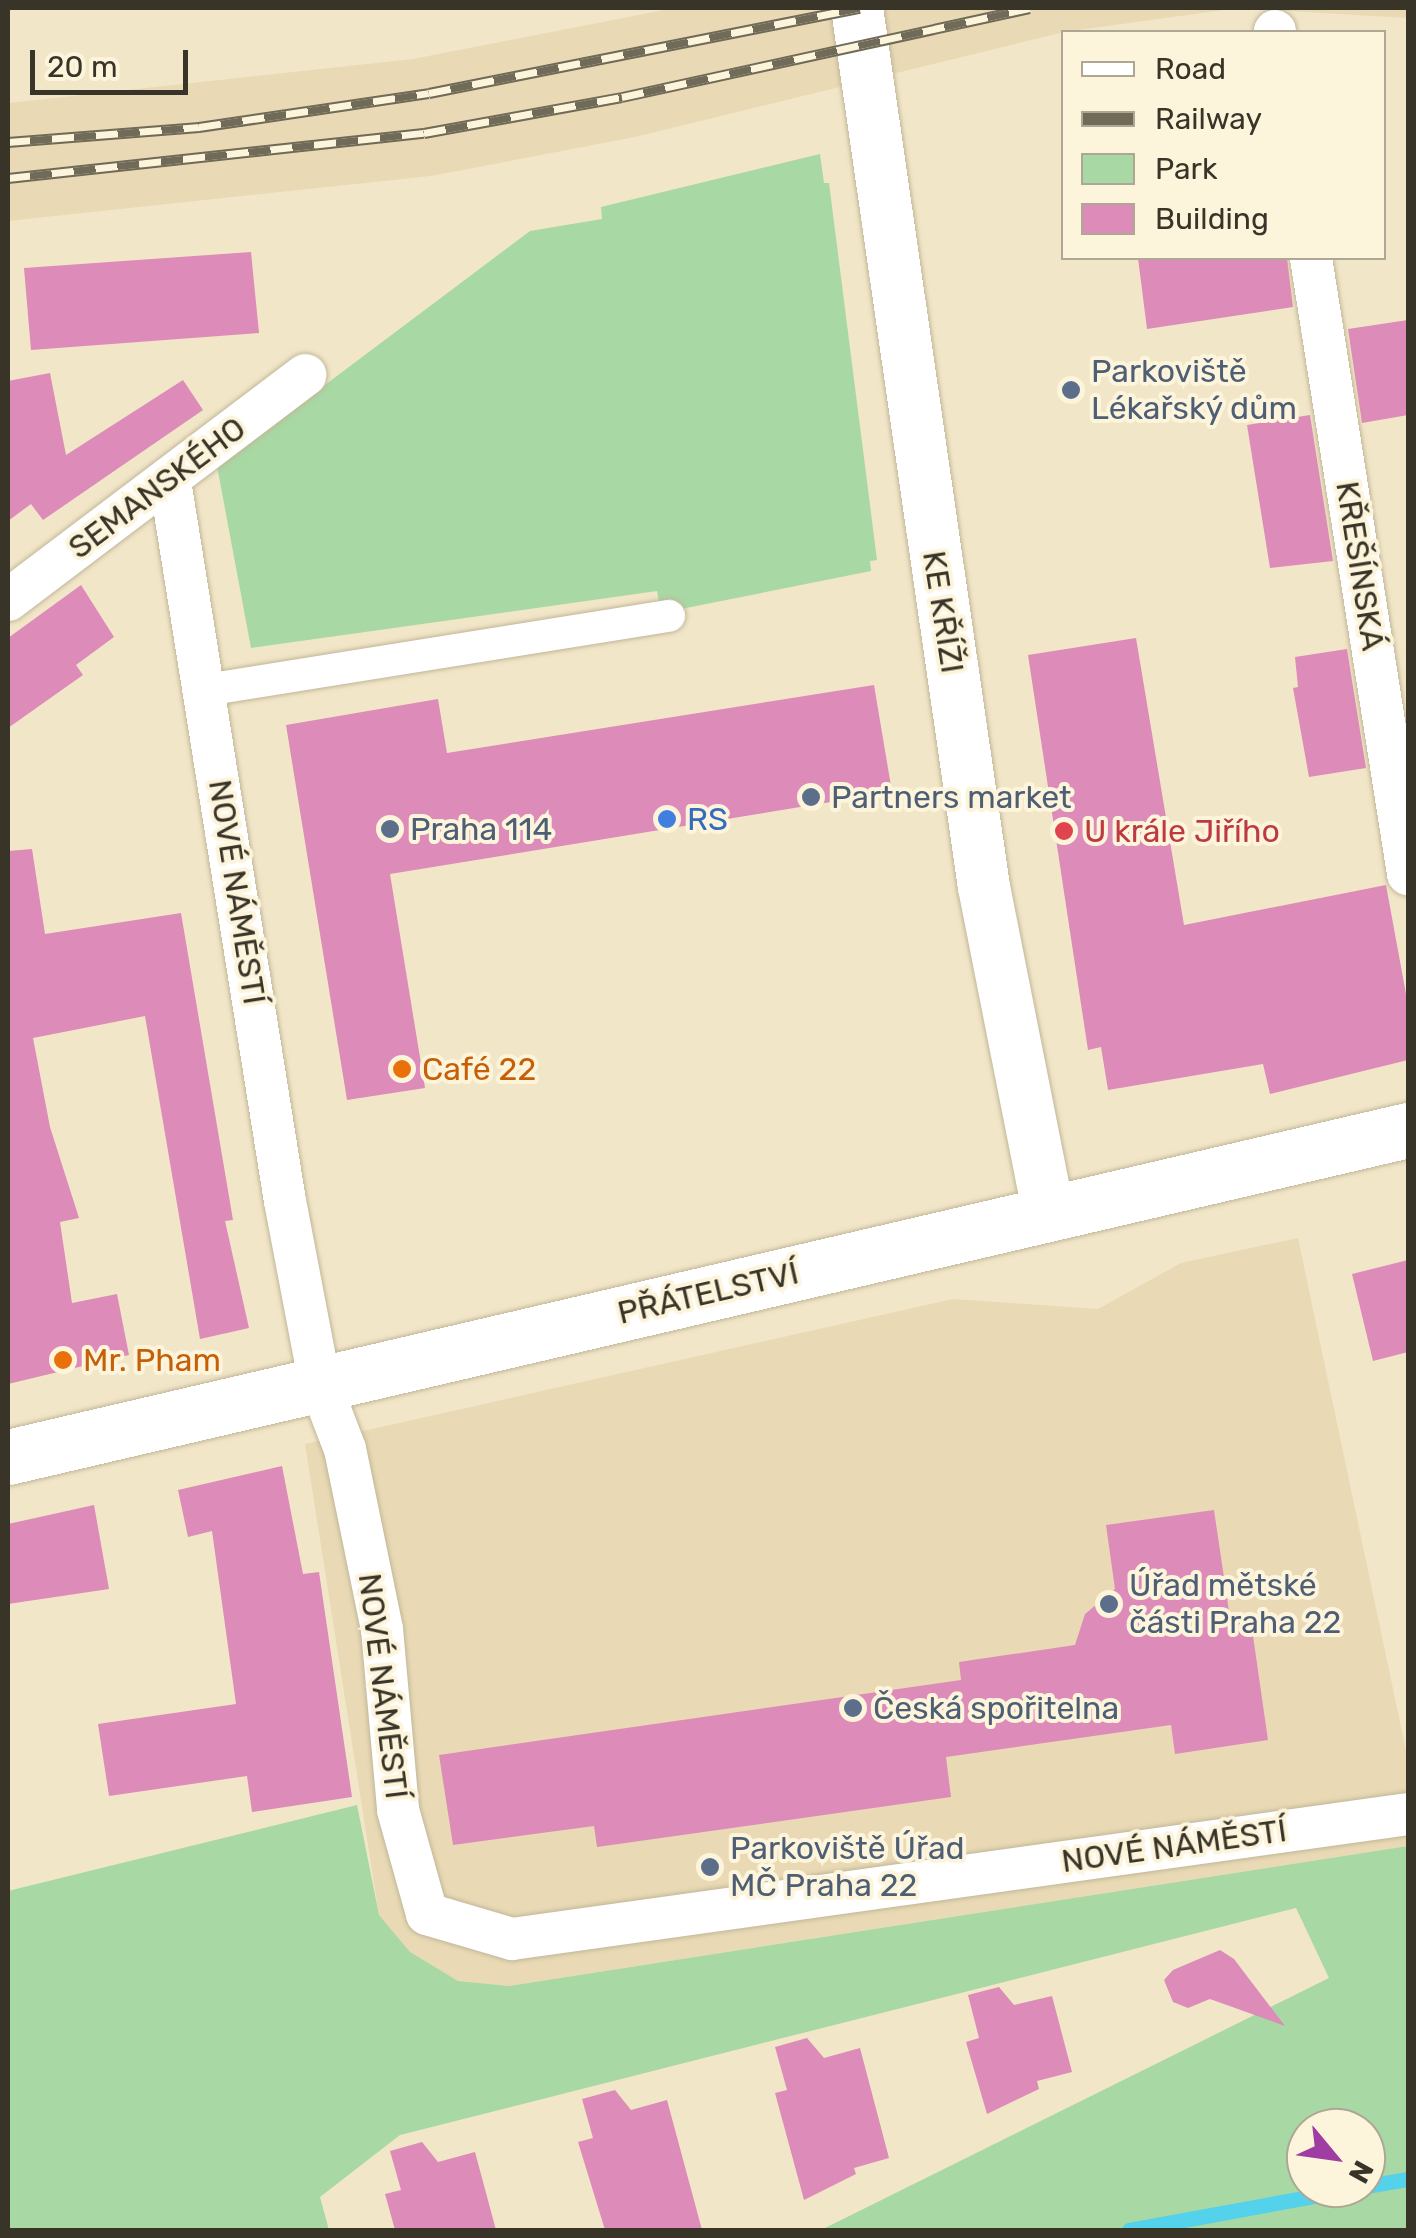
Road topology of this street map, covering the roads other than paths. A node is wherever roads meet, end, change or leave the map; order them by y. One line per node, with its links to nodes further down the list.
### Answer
1 (857, 8): 10 (street, KE KŘÍŽI)
2 (1311, 260): 8 (street, KŘEŠÍNSKÁ)
3 (306, 375): 4 (street, SEMANSKÉHO)
4 (170, 480): 5 (street, SEMANSKÉHO); 7 (street, NOVÉ NÁMĚSTÍ)
5 (8, 600)
6 (669, 616): 7 (street)
7 (206, 690): 11 (street, NOVÉ NÁMĚSTÍ)
8 (1408, 874)
9 (1408, 1130): 10 (main road, PŘÁTELSTVÍ)
10 (1049, 1214): 11 (main road, PŘÁTELSTVÍ)
11 (320, 1384): 12 (main road, PŘÁTELSTVÍ); 13 (street, NOVÉ NÁMĚSTÍ)
12 (8, 1456)
13 (1408, 1814)

